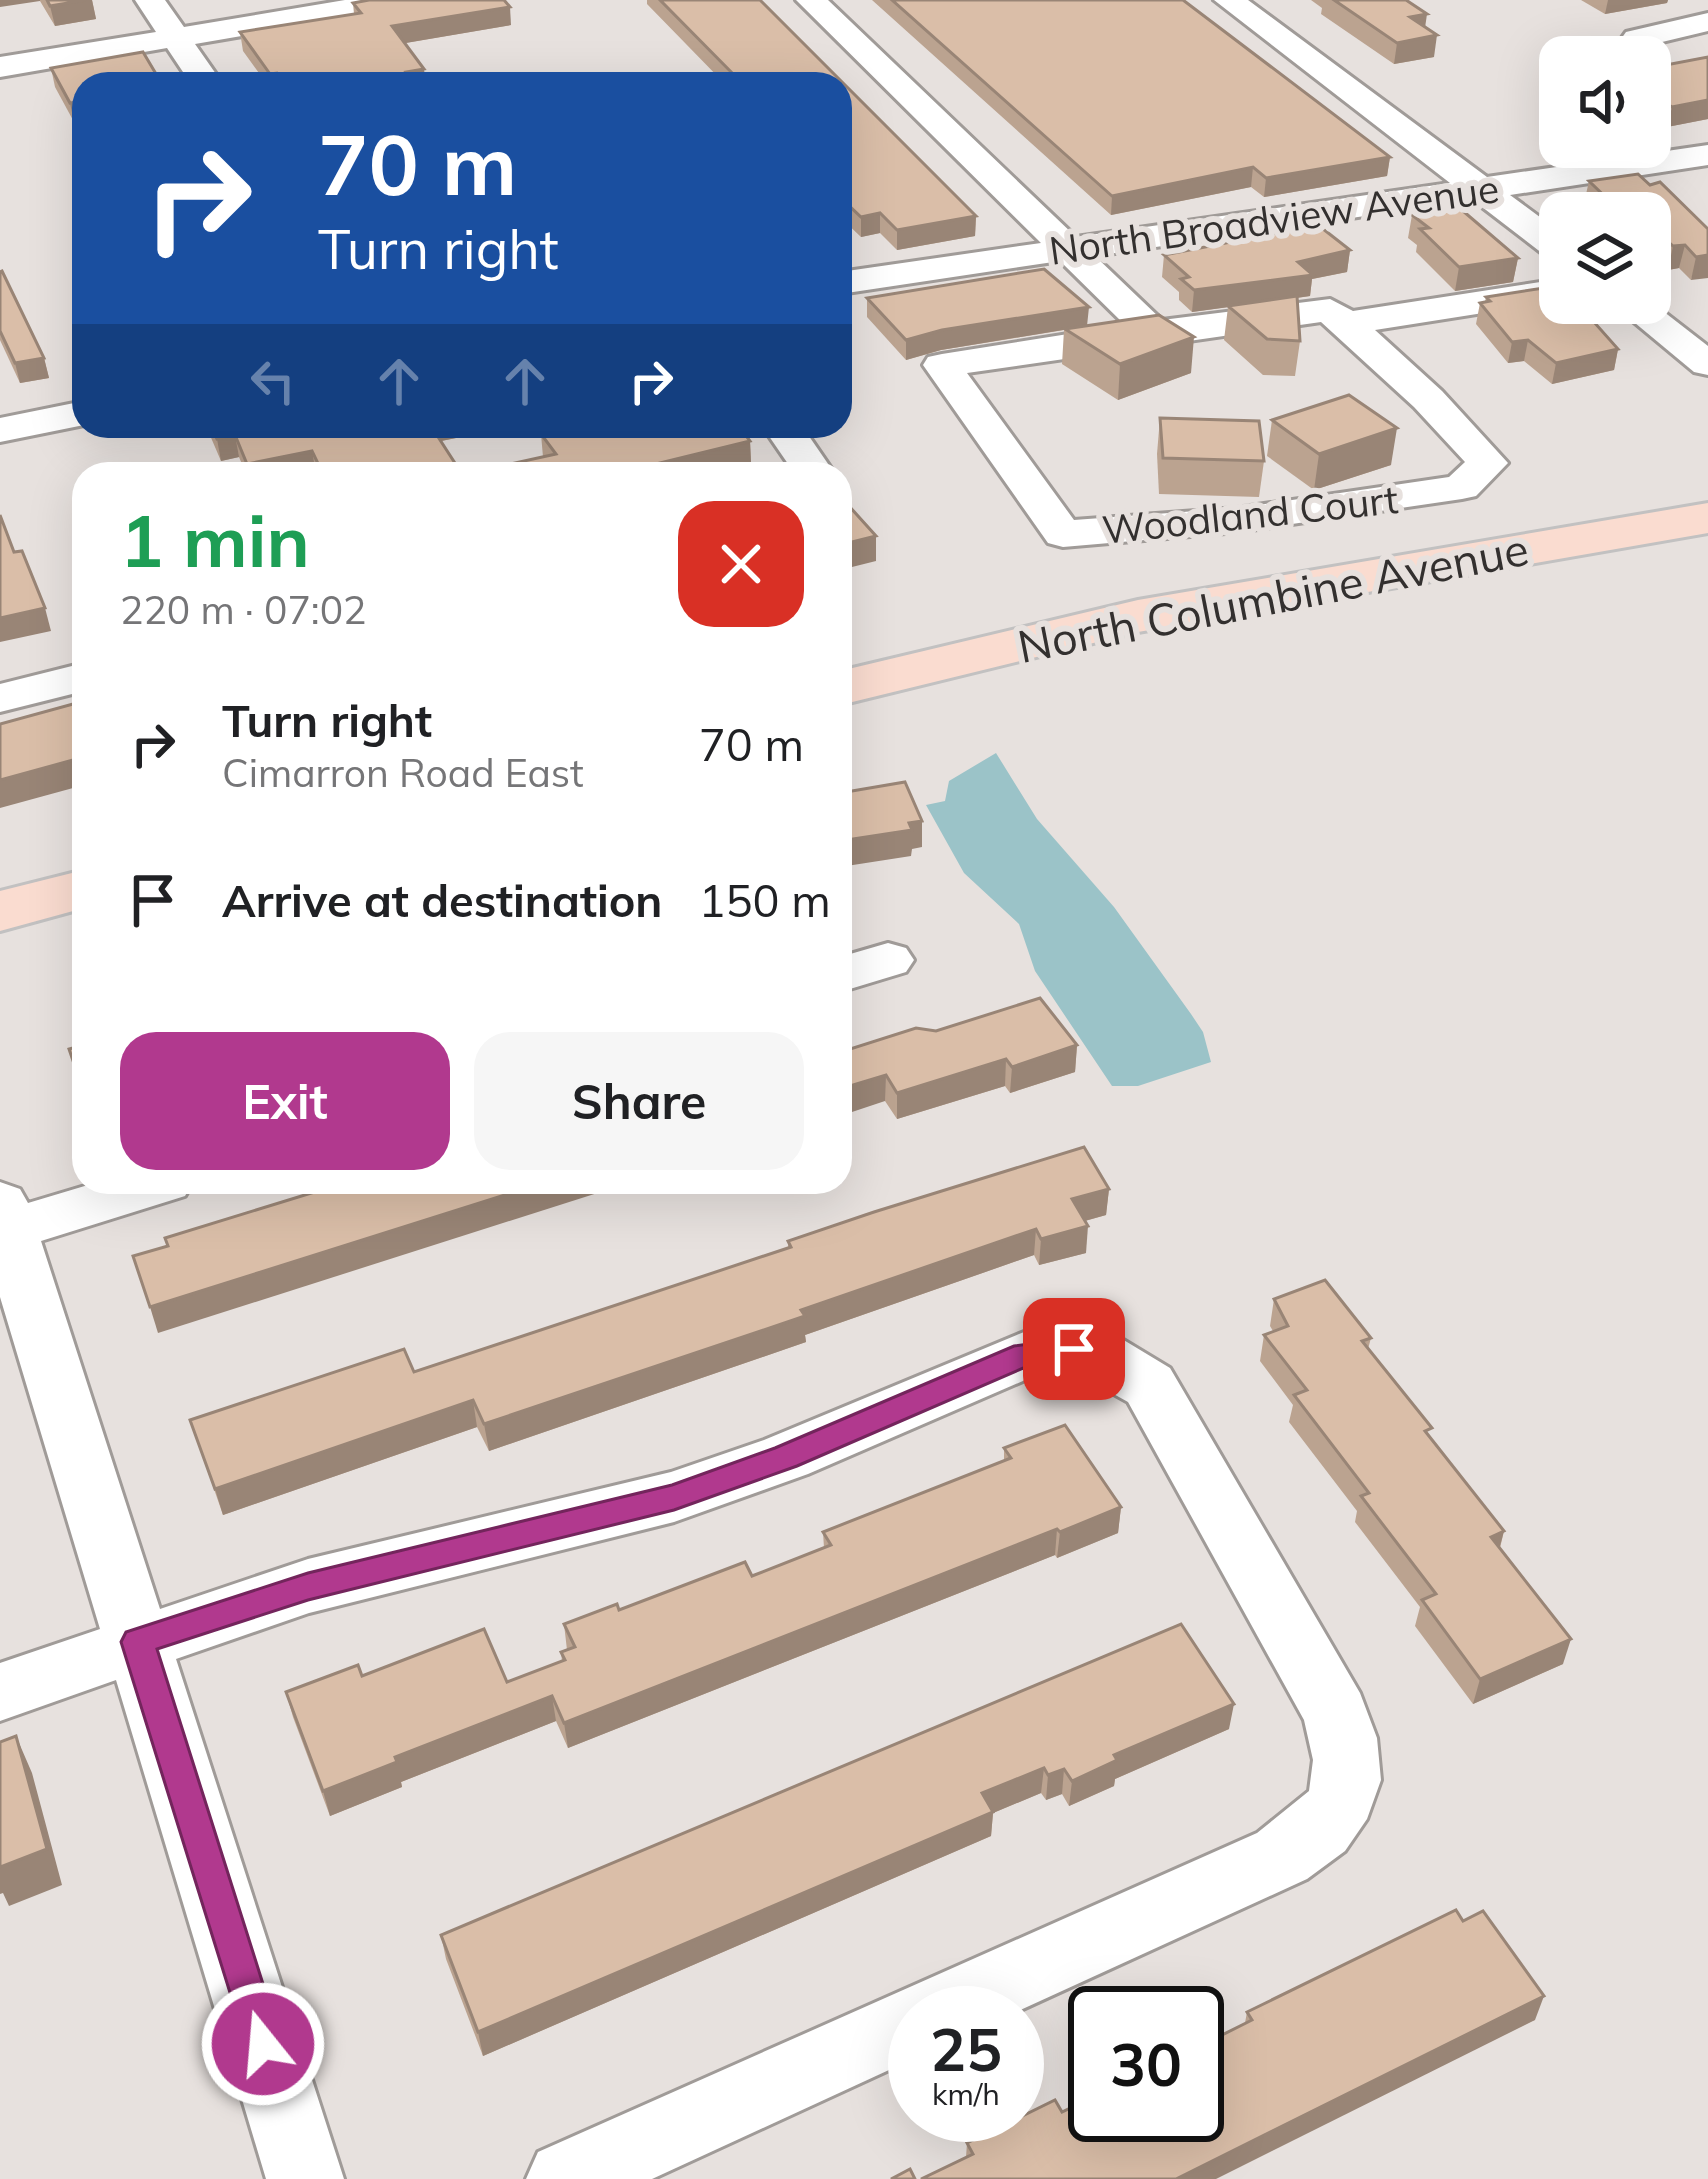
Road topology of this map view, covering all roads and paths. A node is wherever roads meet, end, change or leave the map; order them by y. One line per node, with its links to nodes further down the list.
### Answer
1 (150, 0): 7 (street)
2 (400, 0): 7 (street)
3 (811, 0): 13 (street)
4 (1229, 0): 11 (street)
5 (1708, 22): 6 (street)
6 (1650, 36)
7 (176, 39): 8 (street); 9 (street)
8 (0, 68)
9 (198, 72)
10 (1708, 155): 11 (street, North Broadview Avenue)
11 (1481, 189): 12 (street); 13 (street, North Broadview Avenue)
12 (1539, 233)
13 (1071, 248): 14 (street, North Broadview Avenue); 18 (street)
14 (852, 281)
15 (1539, 293): 16 (street, Woodland Court)
16 (1345, 324): 18 (street, Woodland Court); 18 (street, Woodland Court)
17 (1656, 324): 19 (street)
18 (1153, 332)
19 (1708, 364)
20 (72, 415): 21 (street)
21 (0, 430)
22 (1708, 518): 24 (main road, North Columbine Avenue)
23 (72, 680): 25 (street)
24 (852, 685)
25 (0, 698)
26 (72, 892): 27 (main road)
27 (0, 911)
28 (108, 1194): 29 (street)
29 (4, 1216): 30 (street)
30 (138, 1642): 31 (street); 32 (street); 34 (street)
31 (0, 1692)
32 (994, 1986)
33 (888, 2033): 35 (street)
34 (305, 2179)
35 (565, 2179)

